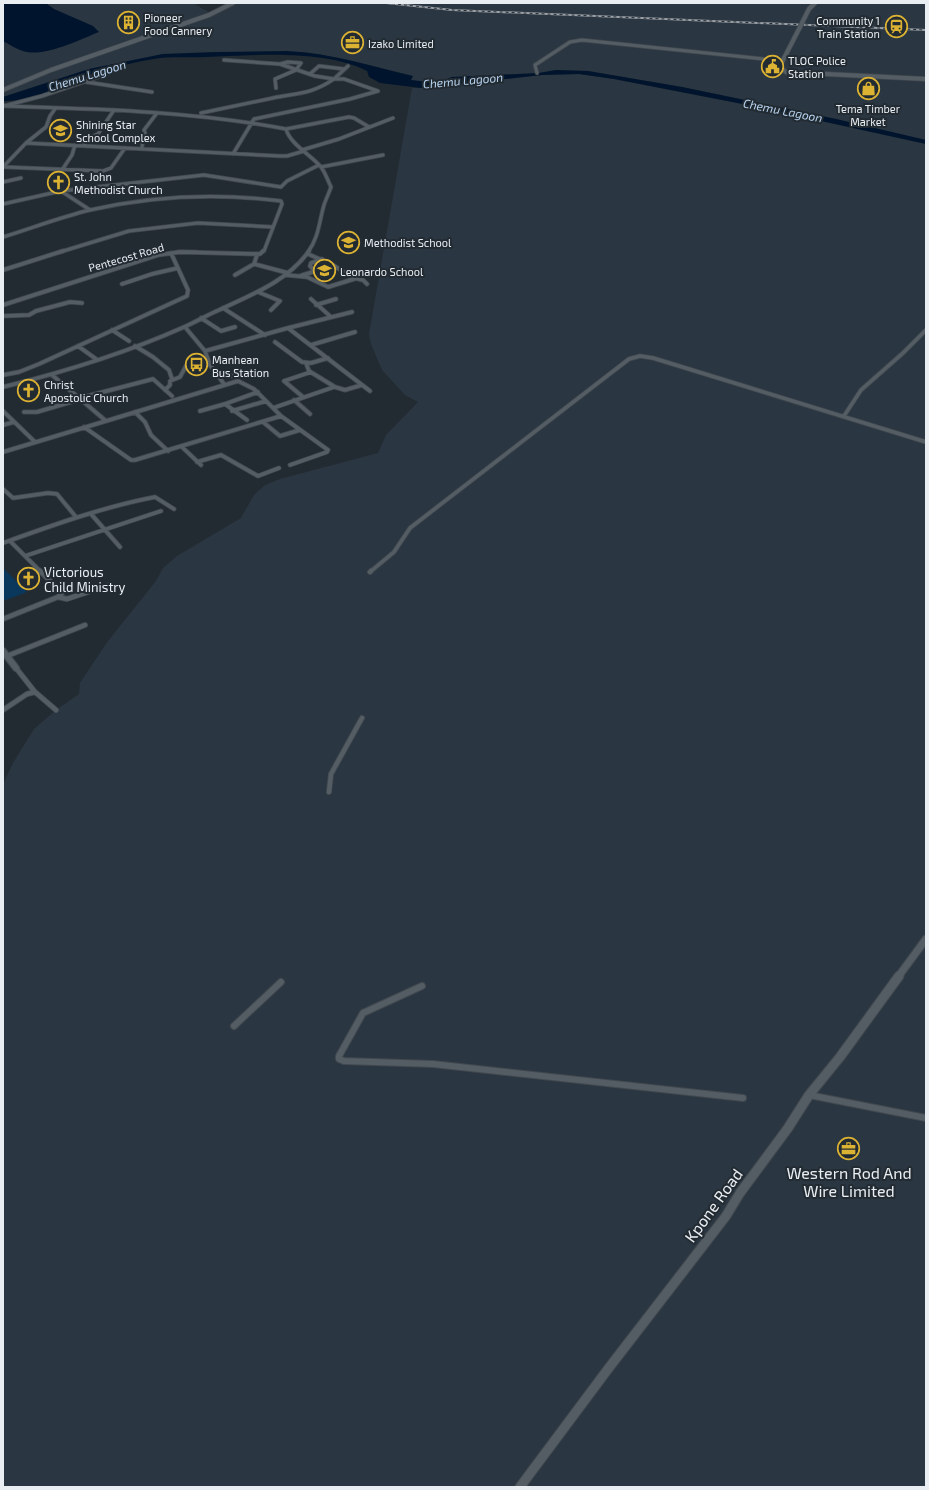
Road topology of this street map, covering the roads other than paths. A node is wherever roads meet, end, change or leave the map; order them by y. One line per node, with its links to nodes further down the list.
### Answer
1 (233, 3): 16 (street)
2 (815, 3): 4 (street, bridge)
3 (224, 60): 5 (street)
4 (782, 61): 10 (street); 13 (street)
5 (280, 64): 9 (street); 9 (street)
6 (348, 66): 8 (street)
7 (117, 69): 14 (street)
8 (344, 69): 11 (street); 12 (street)
9 (296, 70): 11 (street); 15 (street)
10 (537, 73)
11 (310, 74): 12 (street)
12 (334, 79): 22 (street); 24 (street)
13 (926, 79)
14 (78, 83): 17 (street); 18 (street)
15 (276, 88)
16 (3, 90)
17 (152, 92)
18 (4, 106): 19 (street)
19 (55, 109): 20 (street); 27 (street)
20 (114, 110): 21 (street); 29 (street)
21 (157, 113): 22 (street); 31 (street)
22 (198, 114): 24 (street)
23 (393, 118): 25 (street)
24 (251, 122): 26 (street); 33 (street)
25 (368, 127): 26 (street); 32 (street)
26 (286, 129): 32 (street)
27 (26, 143): 28 (street); 36 (street)
28 (74, 145): 29 (street); 37 (street)
29 (85, 146): 30 (street)
30 (125, 148): 31 (street); 37 (street)
31 (142, 149): 33 (street)
32 (303, 150): 33 (street); 35 (street)
33 (233, 154)
34 (383, 155): 35 (street)
35 (320, 166): 40 (street); 46 (street)
36 (4, 167): 37 (street)
37 (62, 170)
38 (21, 178): 39 (street)
39 (3, 182)
40 (61, 191): 41 (street); 42 (street)
41 (3, 204)
42 (90, 210): 43 (street); 44 (street)
43 (274, 227): 47 (street); 52 (street)
44 (3, 237)
45 (171, 253): 47 (street, Pentecost Road); 50 (street); 64 (street, Pentecost Road)
46 (308, 254): 48 (street); 54 (street)
47 (257, 255): 49 (street)
48 (322, 259): 53 (street); 57 (street)
49 (254, 264): 54 (street); 55 (street)
50 (178, 268): 58 (street); 75 (street)
51 (325, 268): 53 (street)
52 (3, 270)
53 (314, 270): 56 (street)
54 (287, 274): 56 (street); 60 (street)
55 (235, 275)
56 (300, 276): 57 (street)
57 (354, 278): 59 (street)
58 (122, 284)
59 (366, 284)
60 (258, 292): 66 (street); 67 (street)
61 (311, 299): 65 (street)
62 (336, 299): 65 (street)
63 (82, 303): 69 (street)
64 (3, 305)
65 (316, 305): 70 (street)
66 (223, 308): 71 (street); 78 (street)
67 (271, 310)
68 (352, 312): 70 (street)
69 (3, 316)
70 (332, 317): 74 (street)
71 (201, 318): 72 (street); 73 (street)
72 (185, 327): 83 (street); 84 (street)
73 (235, 327)
74 (288, 328): 78 (street); 81 (street)
75 (112, 330): 79 (street); 82 (street)
76 (926, 330): 116 (street)
77 (355, 332): 81 (street)
78 (265, 335): 84 (street)
79 (128, 341)
80 (275, 342): 88 (street)
81 (311, 345): 85 (street)
82 (78, 346): 86 (street); 91 (street)
83 (135, 346): 86 (street); 94 (street)
84 (205, 351): 87 (street)
85 (328, 358): 88 (street); 96 (street)
86 (96, 359): 92 (street)
87 (207, 360): 89 (street); 94 (street)
88 (306, 364): 90 (street)
89 (214, 372): 93 (street); 95 (street)
90 (311, 372): 97 (street); 103 (street)
91 (3, 375)
92 (52, 375): 98 (street); 104 (street)
93 (233, 376)
94 (172, 379): 99 (street)
95 (224, 384): 101 (street); 113 (street)
96 (362, 385): 97 (street); 100 (street)
97 (334, 386): 103 (street)
98 (3, 388)
99 (165, 390): 102 (street); 104 (street)
100 (370, 391)
101 (258, 392): 106 (street); 107 (street)
102 (172, 396)
103 (303, 397): 105 (street)
104 (80, 399): 112 (street); 118 (street)
105 (294, 400): 108 (street); 114 (street)
106 (266, 401): 108 (street); 111 (street)
107 (224, 404): 110 (street); 111 (street)
108 (272, 408): 115 (street)
109 (3, 411): 119 (street)
110 (200, 411)
111 (232, 411): 117 (street)
112 (24, 412)
113 (135, 412): 118 (street); 127 (street)
114 (310, 414)
115 (281, 416): 120 (street); 123 (street)
116 (844, 416): 125 (street); 143 (street)
117 (247, 420)
118 (106, 421): 122 (street)
119 (14, 422): 121 (street); 124 (street)
120 (263, 422): 123 (street); 126 (street)
121 (3, 425)
122 (84, 427): 124 (street); 127 (street)
123 (300, 430): 131 (street)
124 (35, 442): 128 (street)
125 (926, 442)
126 (182, 447): 127 (street); 129 (street)
127 (168, 451)
128 (3, 452)
129 (197, 462): 130 (street); 132 (street)
130 (201, 465)
131 (290, 465)
132 (279, 468)
133 (3, 489): 137 (street)
134 (174, 508): 136 (street)
135 (161, 511): 138 (street)
136 (91, 514): 137 (street); 138 (street)
137 (76, 517): 139 (street)
138 (105, 530): 141 (street); 142 (street)
139 (10, 541): 140 (street); 142 (street)
140 (3, 543)
141 (120, 547)
142 (25, 556): 145 (street)
143 (370, 572)
144 (109, 585): 145 (street)
145 (58, 597): 146 (street)
146 (3, 619)
147 (85, 625): 148 (street)
148 (5, 654): 149 (street)
149 (16, 668): 150 (street)
150 (35, 692): 151 (street); 152 (street)
151 (3, 710)
152 (56, 710)
153 (362, 718): 154 (street)
154 (329, 792)
155 (926, 939): 159 (main road, Kpone Road)
156 (281, 982): 158 (street)
157 (422, 986): 160 (street)
158 (234, 1026)
159 (809, 1095): 161 (street); 162 (main road, Kpone Road)
160 (743, 1098)
161 (926, 1118)
162 (520, 1487)

